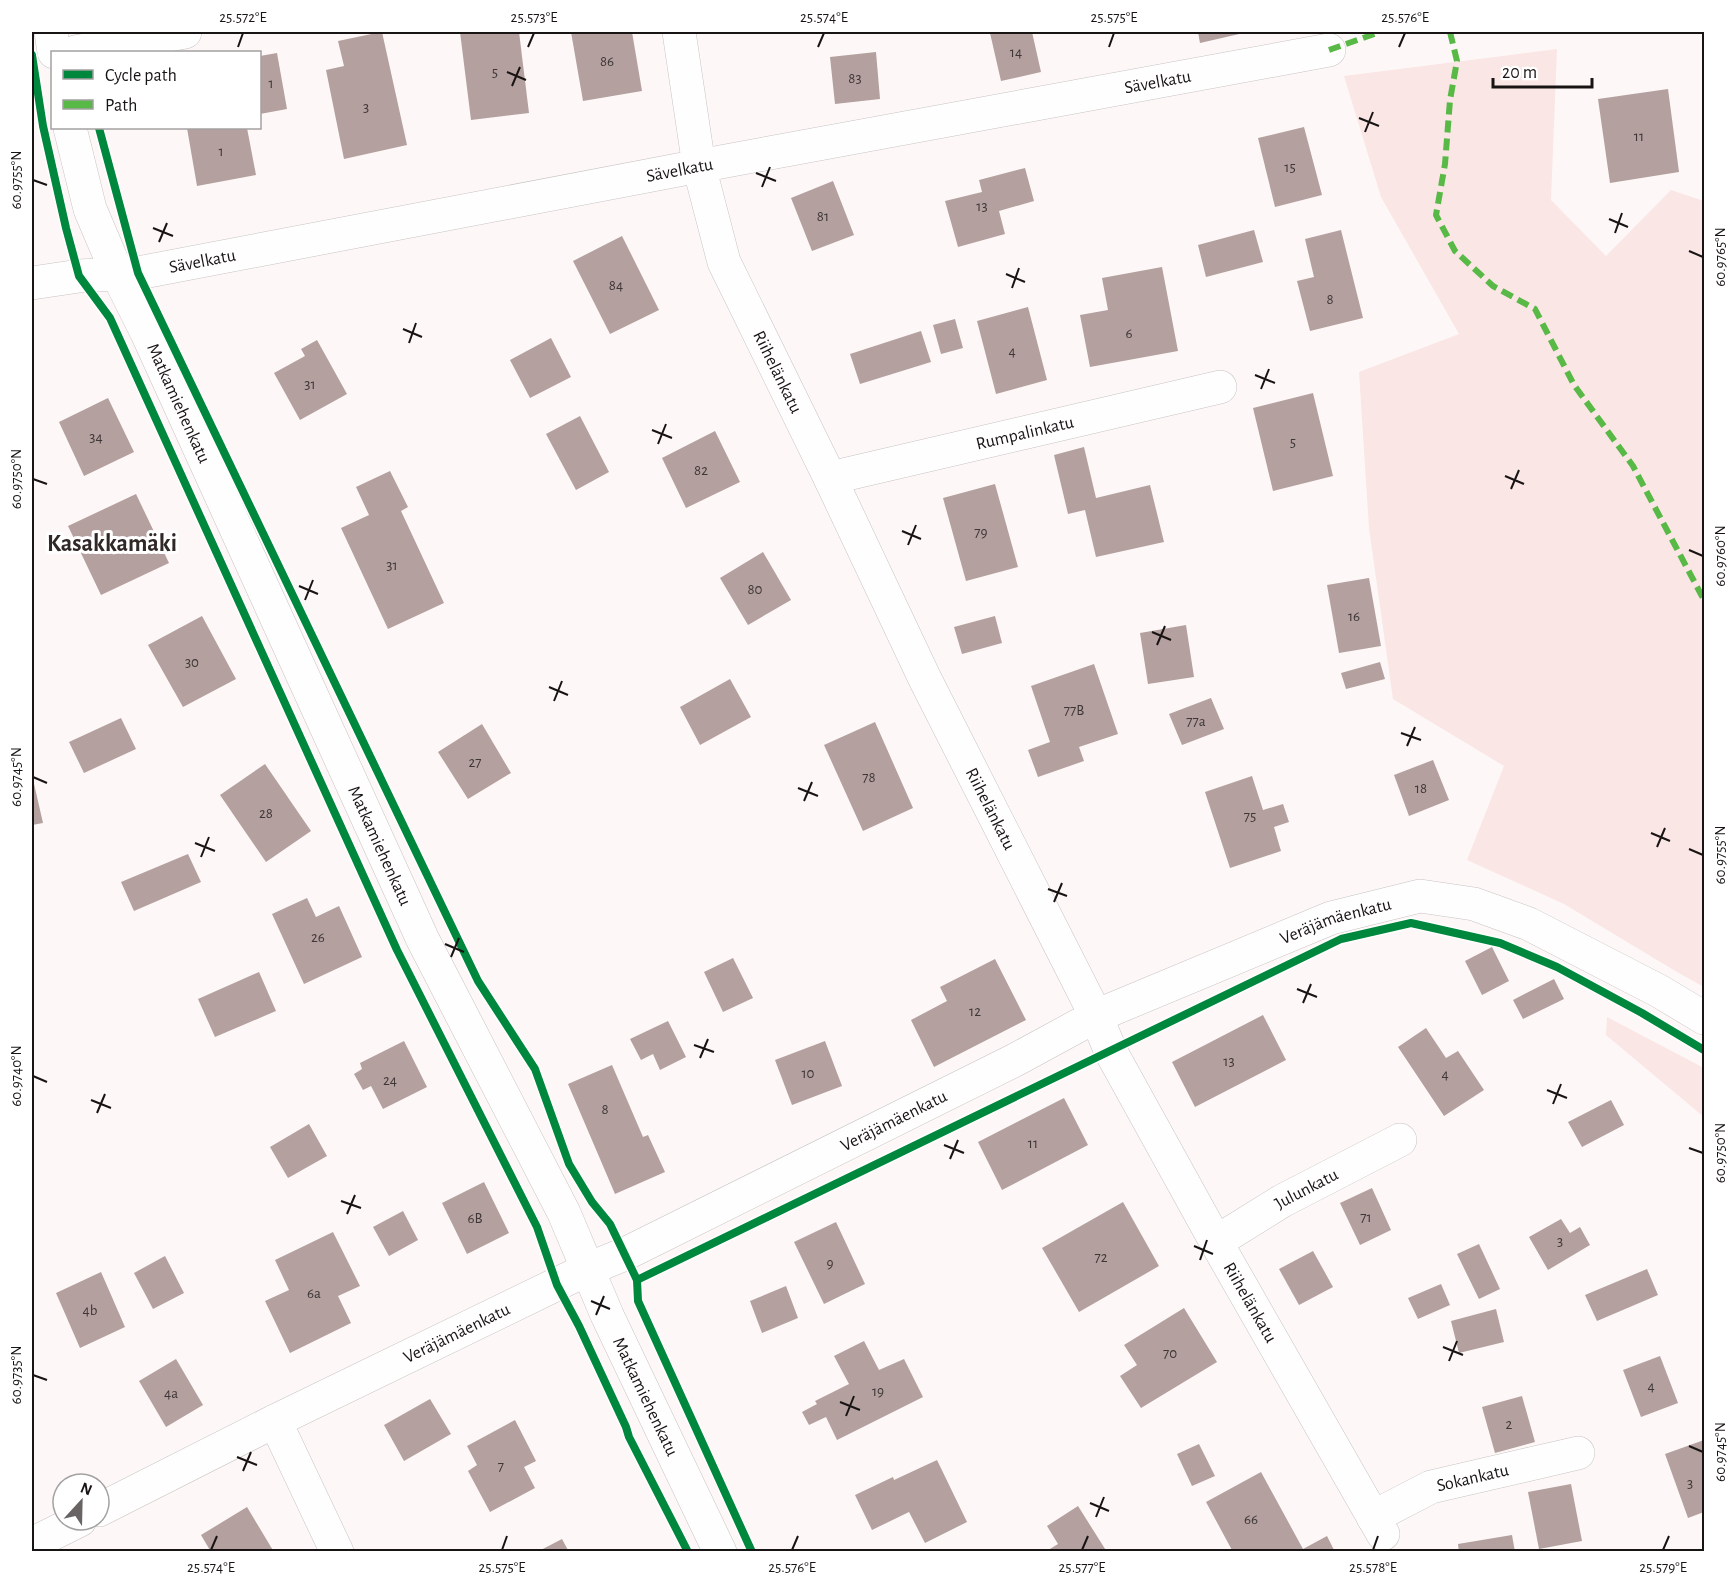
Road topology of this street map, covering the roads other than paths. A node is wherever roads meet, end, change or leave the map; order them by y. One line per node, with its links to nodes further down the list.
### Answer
1 (51, 32): 5 (street)
2 (185, 32): 6 (street)
3 (679, 32): 8 (street, Riihelänkatu)
4 (1329, 50): 8 (street, Sävelkatu)
5 (54, 51)
6 (80, 51)
7 (70, 129): 9 (street, Matkamiehenkatu)
8 (699, 166): 9 (street, Sävelkatu); 12 (street, Riihelänkatu)
9 (118, 275): 10 (street, Sävelkatu); 17 (street, Matkamiehenkatu)
10 (32, 283)
11 (1220, 387): 12 (street, Rumpalinkatu)
12 (830, 478): 13 (street, Riihelänkatu)
13 (1096, 1016): 14 (street, Veräjämäenkatu); 16 (street, Riihelänkatu); 17 (street, Veräjämäenkatu)
14 (1704, 1018)
15 (1400, 1140): 16 (street, Julunkatu)
16 (1216, 1242): 21 (street, Riihelänkatu)
17 (588, 1269): 18 (street, Veräjämäenkatu); 25 (street, Matkamiehenkatu)
18 (275, 1421): 20 (street, Veräjämäenkatu); 24 (street)
19 (1578, 1453): 21 (street, Sokankatu)
20 (111, 1504)
21 (1378, 1525)
22 (56, 1532): 23 (street)
23 (32, 1544)
24 (337, 1551)
25 (720, 1551)

